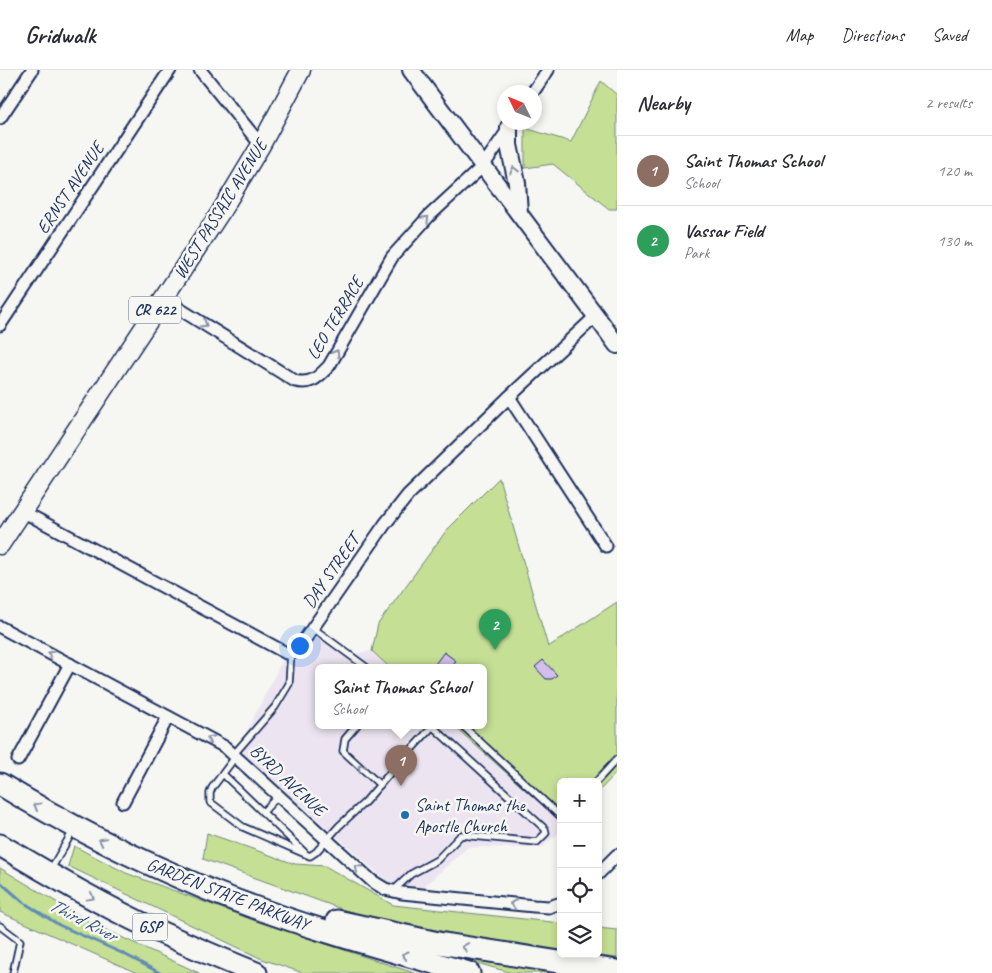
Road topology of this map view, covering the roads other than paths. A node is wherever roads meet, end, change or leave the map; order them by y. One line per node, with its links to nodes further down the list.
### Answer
1 (32, 70): 8 (street)
2 (170, 70): 16 (street, ERNST AVENUE)
3 (200, 70): 11 (street)
4 (301, 70): 11 (main road, WEST PASSAIC AVENUE / CR 622)
5 (548, 70): 7 (street)
6 (417, 73): 12 (main road)
7 (538, 85)
8 (0, 118)
9 (508, 130): 12 (street, LEO TERRACE)
10 (510, 130): 13 (main road, one-way to 10)
11 (261, 145): 14 (main road, WEST PASSAIC AVENUE / CR 622)
12 (483, 166): 13 (main road); 14 (street, LEO TERRACE, one-way to 12)
13 (519, 213): 15 (main road)
14 (162, 298): 19 (main road, WEST PASSAIC AVENUE / CR 622)
15 (596, 316): 17 (main road); 18 (street, DAY STREET)
16 (0, 325)
17 (617, 345)
18 (509, 397): 21 (street); 23 (street, DAY STREET)
19 (22, 511): 20 (main road, WEST PASSAIC AVENUE / CR 622); 24 (street)
20 (0, 544)
21 (606, 546)
22 (0, 627): 25 (street, BYRD AVENUE, one-way to 22)
23 (313, 628): 24 (street, DAY STREET); 26 (lane)
24 (291, 654): 32 (lane)
25 (70, 664): 27 (street, BYRD AVENUE); 34 (street)
26 (362, 664)
27 (168, 717): 32 (street, BYRD AVENUE, one-way to 27); 40 (street)
28 (354, 729): 38 (lane, one-way to 28)
29 (428, 729): 38 (lane)
30 (436, 729): 51 (lane)
31 (466, 729): 42 (lane)
32 (235, 755): 35 (lane); 39 (street, BYRD AVENUE)
33 (617, 759): 36 (lane)
34 (18, 760)
35 (223, 774): 41 (lane); 46 (lane)
36 (600, 778)
37 (0, 784): 43 (highway, GARDEN STATE PARKWAY, one-way to 37)
38 (380, 784): 44 (lane)
39 (279, 795): 41 (lane); 44 (street, BYRD AVENUE)
40 (123, 802)
41 (263, 812): 46 (lane)
42 (557, 813)
43 (75, 827): 49 (lane); 50 (highway, GARDEN STATE PARKWAY, one-way to 43)
44 (327, 840): 46 (lane); 51 (street, BYRD AVENUE, one-way to 44)
45 (0, 845): 49 (highway, GSP)
46 (307, 854)
47 (617, 855): 48 (street)
48 (602, 870)
49 (49, 874): 56 (highway, GSP, one-way to 56)
50 (210, 890): 54 (highway, one-way to 50); 57 (highway, GARDEN STATE PARKWAY, one-way to 50)
51 (394, 891): 52 (street, BYRD AVENUE, one-way to 51)
52 (557, 904)
53 (0, 926): 55 (lane)
54 (617, 971)
55 (13, 973)
56 (256, 973)
57 (469, 973)

